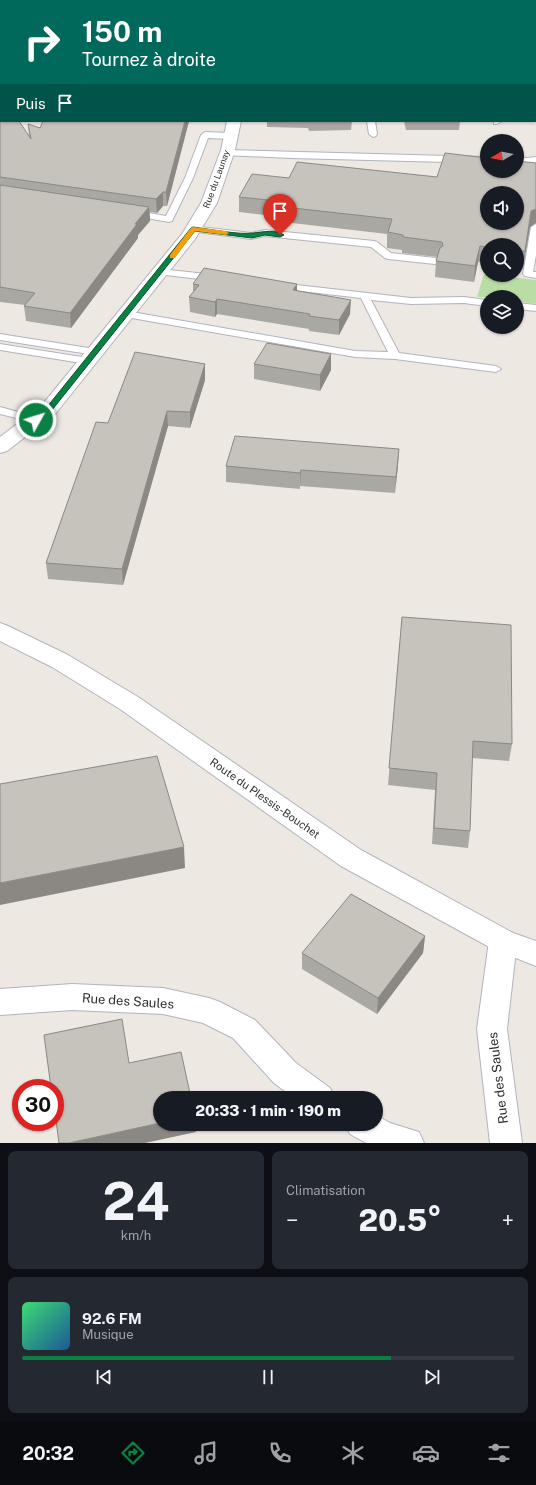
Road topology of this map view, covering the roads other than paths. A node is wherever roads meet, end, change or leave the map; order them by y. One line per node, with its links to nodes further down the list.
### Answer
1 (370, 122): 3 (lane)
2 (232, 129): 4 (street, Rue du Launay); 8 (lane)
3 (373, 134)
4 (226, 153): 5 (lane); 10 (street, Rue du Launay)
5 (480, 160)
6 (536, 160): 7 (lane)
7 (524, 161)
8 (123, 212)
9 (536, 227): 13 (lane)
10 (193, 229): 11 (lane); 12 (street, Rue du Launay)
11 (435, 261)
12 (160, 272): 14 (lane); 20 (street, Rue du Launay)
13 (536, 274)
14 (228, 280)
15 (266, 284): 16 (lane)
16 (364, 295): 17 (lane); 23 (lane)
17 (480, 302)
18 (524, 307): 19 (lane)
19 (536, 308)
20 (126, 314): 23 (lane); 24 (street, Rue du Launay)
21 (0, 337): 24 (lane)
22 (0, 347): 24 (lane)
23 (395, 356): 25 (lane)
24 (92, 357): 27 (street, Rue du Launay)
25 (496, 369)
26 (0, 410): 27 (lane)
27 (36, 420): 28 (street, Rue du Launay)
28 (0, 447)
29 (0, 631): 30 (street, Route du Plessis-Bouchet)
30 (503, 941): 31 (street, Route du Plessis-Bouchet); 36 (street, Rue des Saules)
31 (536, 954)
32 (0, 1002): 33 (street, Rue des Saules)
33 (309, 1091)
34 (374, 1131): 35 (street)
35 (408, 1143)
36 (506, 1143)

